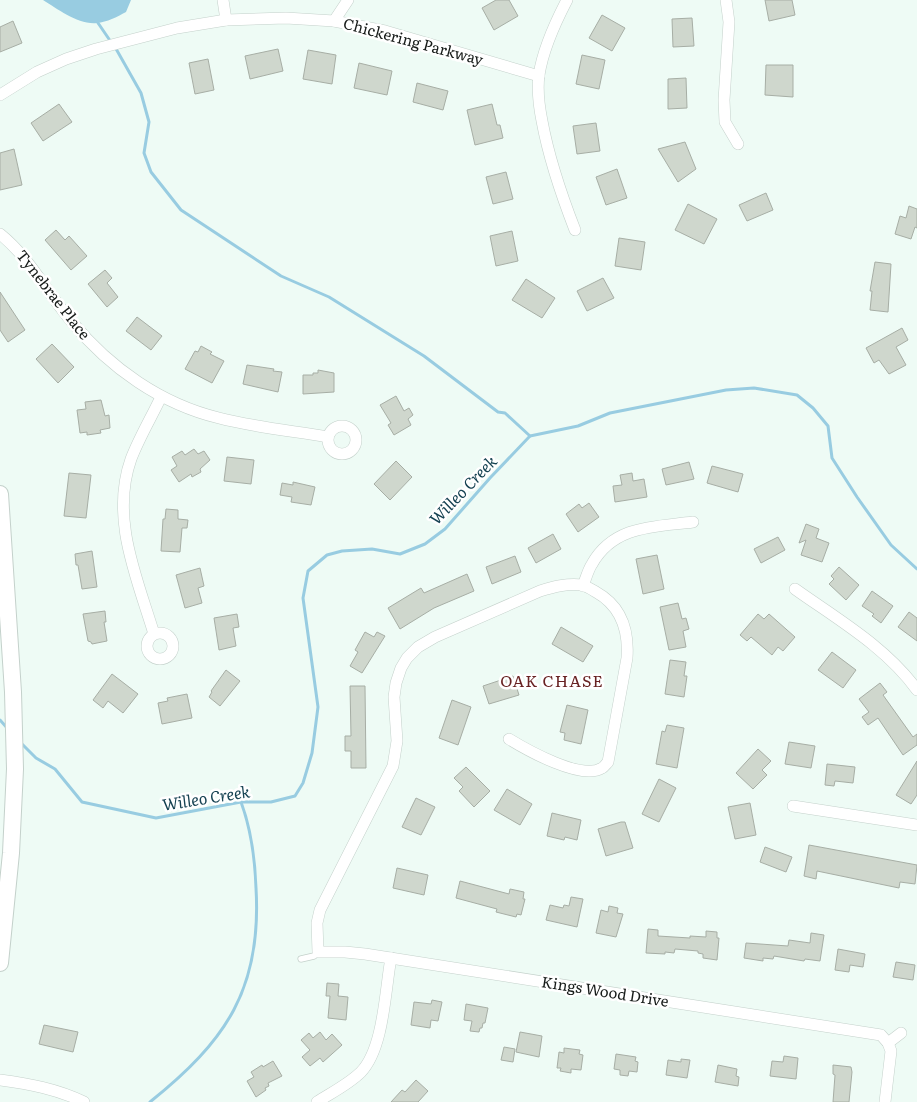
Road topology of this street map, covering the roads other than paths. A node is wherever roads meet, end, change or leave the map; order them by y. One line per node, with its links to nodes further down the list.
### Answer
1 (223, 0): 5 (street)
2 (348, 0): 6 (street)
3 (567, 0): 7 (street)
4 (726, 0): 9 (street)
5 (226, 20): 6 (street, Chickering Parkway); 8 (street, Chickering Parkway)
6 (334, 21): 7 (street, Chickering Parkway)
7 (539, 76): 10 (street)
8 (0, 95)
9 (738, 144)
10 (575, 230)
11 (0, 234): 12 (street, Tynebrae Place)
12 (161, 397): 13 (street, Tynebrae Place); 18 (street)
13 (328, 437)
14 (0, 494): 26 (main road)
15 (694, 522): 16 (street)
16 (583, 586): 20 (street); 23 (street)
17 (795, 589): 19 (street)
18 (154, 634)
19 (917, 690)
20 (509, 739)
21 (793, 806): 22 (street)
22 (917, 825)
23 (318, 952): 24 (street, Kings Wood Drive); 25 (lane)
24 (391, 958): 28 (street, Kings Wood Drive); 31 (street)
25 (301, 959)
26 (0, 963)
27 (901, 1033): 28 (street)
28 (888, 1043): 32 (street)
29 (0, 1080): 30 (street)
30 (84, 1102)
31 (317, 1102)
32 (885, 1102)

